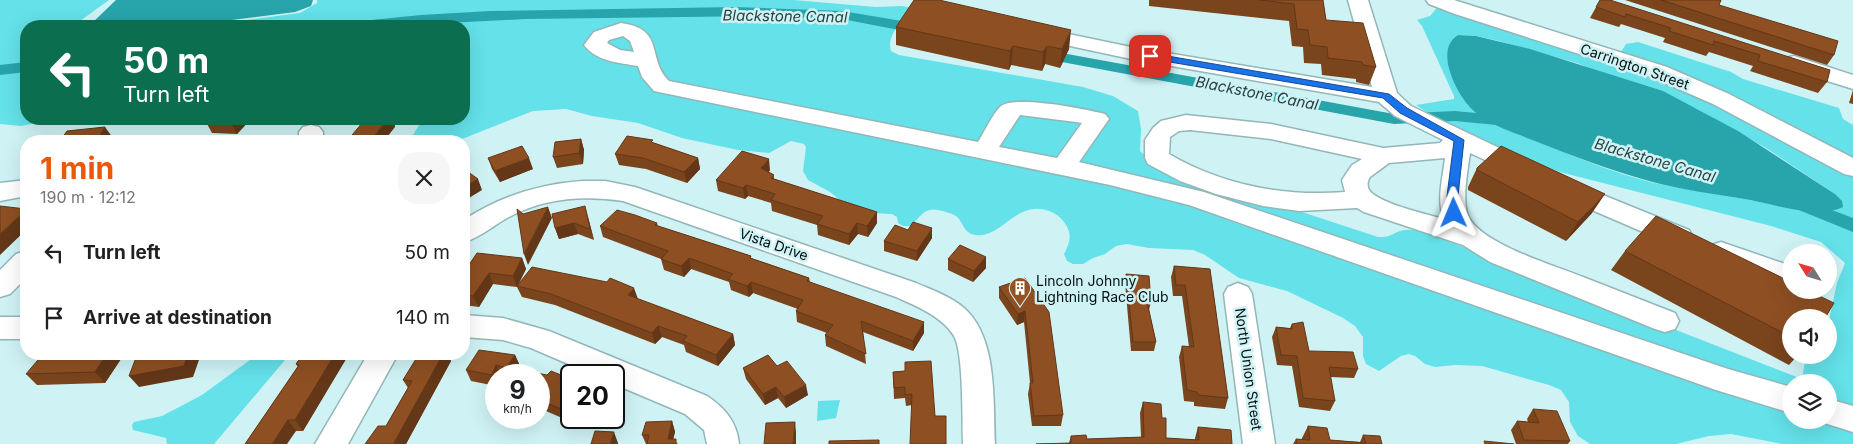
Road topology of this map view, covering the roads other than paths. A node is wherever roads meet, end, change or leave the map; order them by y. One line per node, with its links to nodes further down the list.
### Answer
1 (1358, 0): 7 (street)
2 (1436, 0): 12 (street, Carrington Street)
3 (1011, 28): 7 (street)
4 (1779, 58): 6 (street)
5 (646, 61): 9 (street)
6 (1853, 82)
7 (1394, 103): 8 (street)
8 (1450, 135): 10 (street); 17 (street); 19 (street)
9 (984, 150): 11 (street); 11 (street)
10 (1384, 156): 15 (street); 15 (street)
11 (1064, 167): 27 (street)
12 (1853, 168)
13 (20, 189): 14 (street)
14 (0, 192)
15 (1361, 199): 17 (street)
16 (470, 229): 32 (street, Vista Drive)
17 (1472, 238): 22 (street)
18 (20, 266): 20 (street)
19 (1782, 274)
20 (0, 287)
21 (1238, 294): 33 (street, North Union Street)
22 (1665, 322)
23 (470, 326): 31 (street)
24 (0, 328): 25 (street)
25 (20, 328)
26 (380, 360): 30 (street)
27 (1782, 397)
28 (1837, 414): 29 (street)
29 (1853, 419)
30 (331, 444)
31 (723, 444)
32 (979, 444)
33 (1259, 444)

